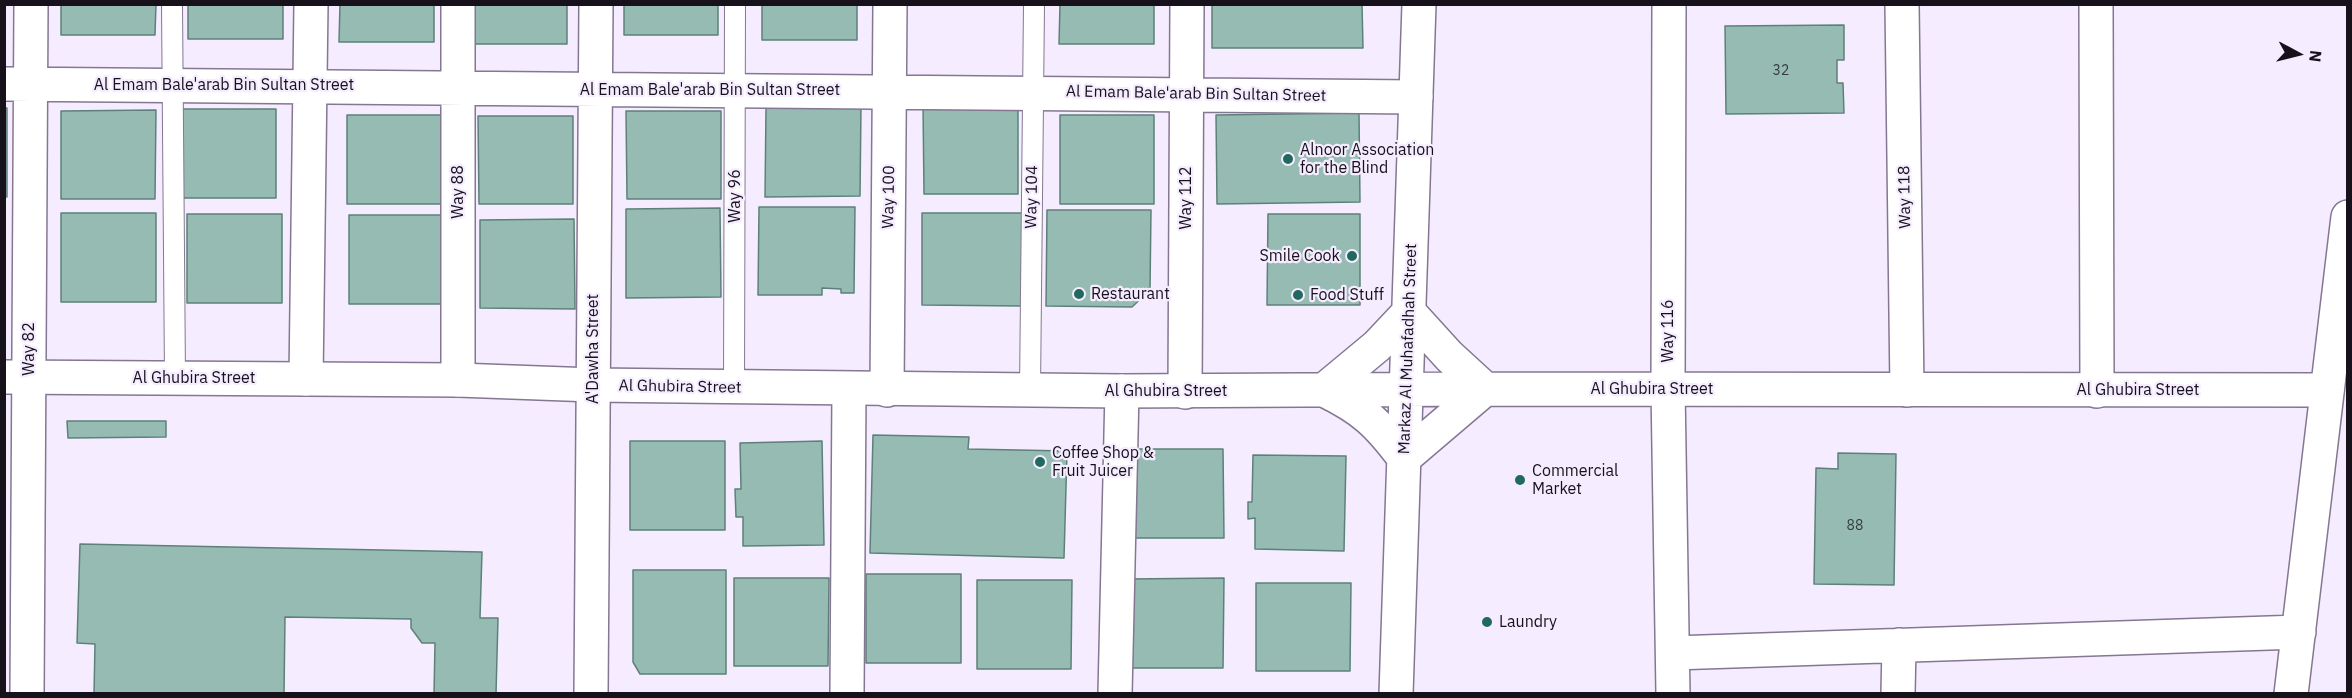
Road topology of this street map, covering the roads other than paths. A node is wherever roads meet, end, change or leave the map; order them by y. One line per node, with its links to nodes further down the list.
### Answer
1 (31, 4): 14 (street, Way 82)
2 (172, 4): 15 (lane)
3 (311, 4): 16 (street)
4 (458, 4): 17 (street, Way 88)
5 (596, 4): 18 (street, A'Dawha Street)
6 (735, 4): 19 (lane, Way 96)
7 (890, 4): 20 (street, Way 100)
8 (1034, 4): 21 (lane, Way 104)
9 (1186, 4): 22 (street, Way 112)
10 (1419, 4): 23 (street, Markaz Al Muhafadhah Street)
11 (1669, 4): 34 (street, Way 116)
12 (1902, 4): 39 (street, Way 118)
13 (2096, 4): 42 (street)
14 (18, 84): 15 (street, Al Emam Bale'arab Bin Sultan Street); 26 (street, Way 82)
15 (172, 85): 16 (street, Al Emam Bale'arab Bin Sultan Street); 27 (lane)
16 (311, 86): 17 (street, Al Emam Bale'arab Bin Sultan Street); 28 (street)
17 (458, 87): 18 (street, Al Emam Bale'arab Bin Sultan Street); 29 (street, Way 88)
18 (596, 89): 19 (street, Al Emam Bale'arab Bin Sultan Street); 30 (street, A'Dawha Street)
19 (735, 90): 20 (street, Al Emam Bale'arab Bin Sultan Street); 31 (lane, Way 96)
20 (890, 91): 21 (street, Al Emam Bale'arab Bin Sultan Street); 36 (street, Way 100)
21 (1033, 93): 22 (street, Al Emam Bale'arab Bin Sultan Street); 37 (lane, Way 104)
22 (1186, 94): 23 (street, Al Emam Bale'arab Bin Sultan Street); 43 (street, Way 112)
23 (1416, 97): 25 (street, Markaz Al Muhafadhah Street)
24 (2348, 218): 40 (street)
25 (1409, 312): 32 (street, Markaz Al Muhafadhah Street); 33 (street); 38 (street)
26 (17, 377): 27 (street, Al Ghubira Street); 48 (street, Way 82)
27 (175, 378): 28 (street, Al Ghubira Street)
28 (306, 379): 29 (street, Al Ghubira Street)
29 (458, 380): 30 (street, Al Ghubira Street)
30 (593, 386): 31 (street, Al Ghubira Street); 49 (street, A'Dawha Street)
31 (734, 388): 35 (street, Al Ghubira Street)
32 (1407, 389): 33 (street, Al Ghubira Street); 38 (street, Al Ghubira Street); 44 (street, Markaz Al Muhafadhah Street)
33 (1485, 389): 34 (street, Al Ghubira Street); 44 (street)
34 (1668, 389): 39 (street, Al Ghubira Street); 47 (street, Way 116)
35 (849, 390): 36 (street, Al Ghubira Street); 50 (street)
36 (887, 390): 37 (street, Al Ghubira Street)
37 (1030, 390): 41 (street, Al Ghubira Street)
38 (1324, 390): 43 (street, Al Ghubira Street); 44 (street)
39 (1907, 390): 42 (street, Al Ghubira Street)
40 (2327, 390): 42 (street, Al Ghubira Street); 45 (street)
41 (1122, 391): 43 (street, Al Ghubira Street); 51 (street)
42 (2097, 391)
43 (1185, 392)
44 (1404, 458): 52 (street, Markaz Al Muhafadhah Street)
45 (2298, 632): 46 (street); 55 (street)
46 (1899, 645): 47 (street); 54 (street)
47 (1673, 654): 53 (street, Way 116)
48 (27, 693)
49 (591, 693)
50 (847, 693)
51 (1115, 693)
52 (1396, 693)
53 (1673, 693)
54 (1898, 693)
55 (2291, 693)

